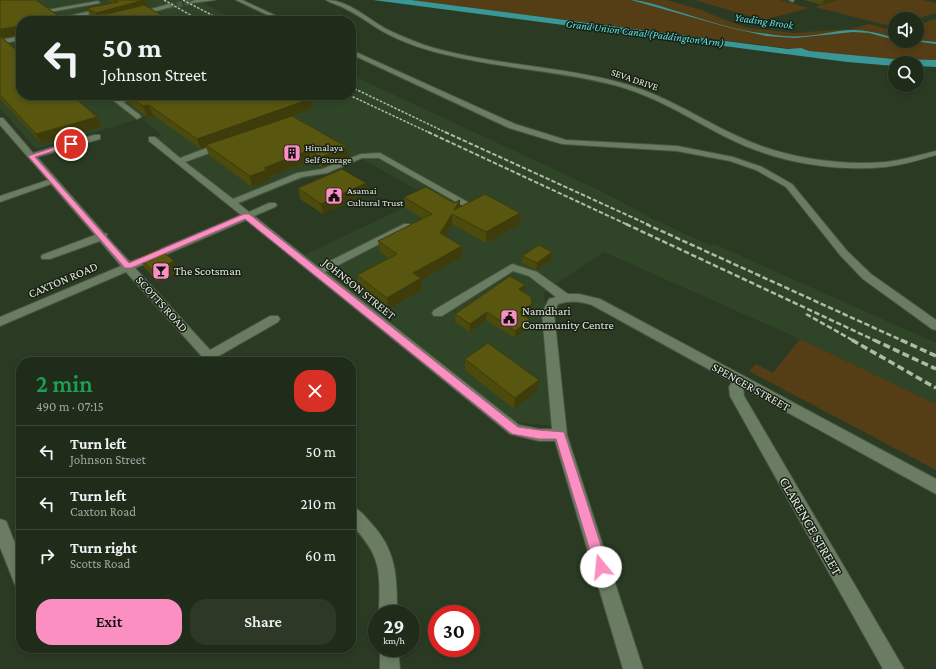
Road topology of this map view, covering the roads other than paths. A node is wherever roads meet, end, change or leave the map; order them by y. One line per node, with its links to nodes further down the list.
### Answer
1 (203, 0): 6 (street)
2 (207, 0): 4 (street)
3 (328, 0): 27 (street, SEVA DRIVE)
4 (214, 1)
5 (235, 1): 15 (street)
6 (192, 2)
7 (99, 3): 11 (street); 12 (street); 14 (street)
8 (148, 3): 10 (street)
9 (169, 6): 10 (street)
10 (156, 9): 13 (street)
11 (50, 10)
12 (61, 13)
13 (132, 15)
14 (72, 16)
15 (273, 16)
16 (16, 39): 17 (street)
17 (0, 42)
18 (356, 54): 44 (street)
19 (116, 100): 21 (street)
20 (125, 100): 21 (street)
21 (118, 102): 22 (street)
22 (137, 117)
23 (0, 120): 28 (street, SCOTTS ROAD)
24 (97, 137): 28 (street)
25 (152, 139): 29 (street, JOHNSON STREET)
26 (230, 143): 29 (street)
27 (936, 153)
28 (31, 156): 30 (street, SCOTTS ROAD)
29 (179, 161): 32 (street, JOHNSON STREET)
30 (53, 181): 31 (street); 37 (street, SCOTTS ROAD)
31 (0, 199)
32 (231, 203): 34 (street); 35 (street, JOHNSON STREET)
33 (272, 205): 35 (street, CAXTON ROAD)
34 (468, 205)
35 (246, 216): 39 (street, CAXTON ROAD); 40 (street, JOHNSON STREET)
36 (408, 226): 40 (street)
37 (103, 236): 38 (street); 39 (street, SCOTTS ROAD)
38 (46, 257)
39 (128, 267): 45 (street, CAXTON ROAD); 46 (street, SCOTTS ROAD)
40 (316, 272): 49 (street, JOHNSON STREET)
41 (564, 298): 42 (street); 48 (street, SPENCER STREET); 49 (street)
42 (438, 313)
43 (274, 319): 47 (street)
44 (933, 321)
45 (0, 322)
46 (210, 357)
47 (215, 357)
48 (740, 381): 50 (street, SPENCER STREET); 58 (street, CLARENCE STREET)
49 (560, 435): 57 (street)
50 (936, 487)
51 (356, 519): 54 (street)
52 (0, 526): 53 (street)
53 (16, 566)
54 (388, 605)
55 (389, 657): 56 (street)
56 (390, 669)
57 (633, 669)
58 (894, 669)

